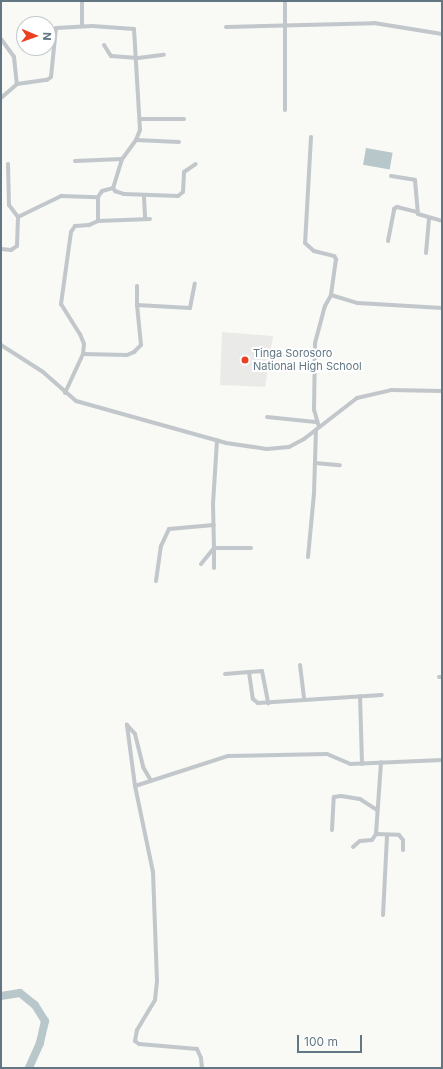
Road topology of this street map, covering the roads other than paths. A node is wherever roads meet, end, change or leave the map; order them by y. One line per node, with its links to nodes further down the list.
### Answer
1 (82, 1): 4 (street)
2 (285, 1): 3 (street)
3 (286, 25): 5 (street); 6 (street); 13 (street)
4 (82, 26): 10 (street); 11 (street)
5 (226, 27)
6 (442, 34)
7 (1, 39): 11 (street)
8 (104, 45): 10 (street)
9 (164, 55): 10 (street)
10 (138, 58): 14 (street)
11 (17, 84): 12 (street)
12 (1, 98)
13 (285, 110)
14 (140, 119): 15 (street); 17 (street)
15 (184, 119)
16 (311, 137): 37 (street)
17 (136, 140): 18 (street); 19 (street)
18 (179, 142)
19 (122, 159): 20 (street); 24 (street)
20 (75, 161)
21 (8, 164): 28 (street)
22 (196, 164): 26 (street)
23 (391, 176): 27 (street)
24 (113, 188): 25 (street); 26 (street)
25 (98, 197): 28 (street); 30 (street)
26 (144, 197): 30 (street)
27 (417, 212): 29 (street); 32 (street)
28 (18, 217): 33 (street)
29 (429, 219): 31 (street); 34 (street)
30 (98, 221): 41 (street)
31 (442, 221)
32 (388, 241)
33 (1, 249)
34 (426, 253)
35 (195, 283): 38 (street)
36 (137, 286): 38 (street)
37 (331, 295): 39 (street); 45 (street)
38 (137, 305): 41 (street)
39 (442, 308)
40 (1, 345): 43 (street)
41 (83, 354): 43 (street)
42 (442, 391): 46 (street)
43 (65, 393): 47 (street)
44 (267, 417): 45 (street)
45 (316, 422): 46 (street)
46 (318, 428): 47 (street); 48 (street)
47 (217, 440): 50 (street)
48 (315, 463): 49 (street); 53 (street)
49 (340, 465)
50 (214, 525): 51 (street); 56 (street)
51 (214, 548): 52 (street); 54 (street); 55 (street)
52 (251, 548)
53 (308, 557)
54 (201, 564)
55 (214, 568)
56 (156, 581)
57 (300, 665): 62 (street)
58 (249, 672): 59 (street); 63 (street); 63 (street)
59 (225, 674)
60 (382, 695): 61 (street)
61 (360, 696): 62 (street); 66 (street)
62 (304, 700): 63 (street)
63 (268, 703)
64 (442, 760): 65 (street)
65 (381, 762): 66 (street); 69 (street)
66 (362, 764): 67 (street)
67 (151, 781): 68 (street); 68 (street)
68 (135, 786): 76 (street)
69 (377, 810): 70 (street); 71 (street)
70 (332, 830)
71 (376, 834): 72 (street); 73 (street)
72 (387, 835): 74 (street); 75 (street)
73 (353, 847)
74 (404, 850)
75 (383, 915)
76 (202, 1068)

